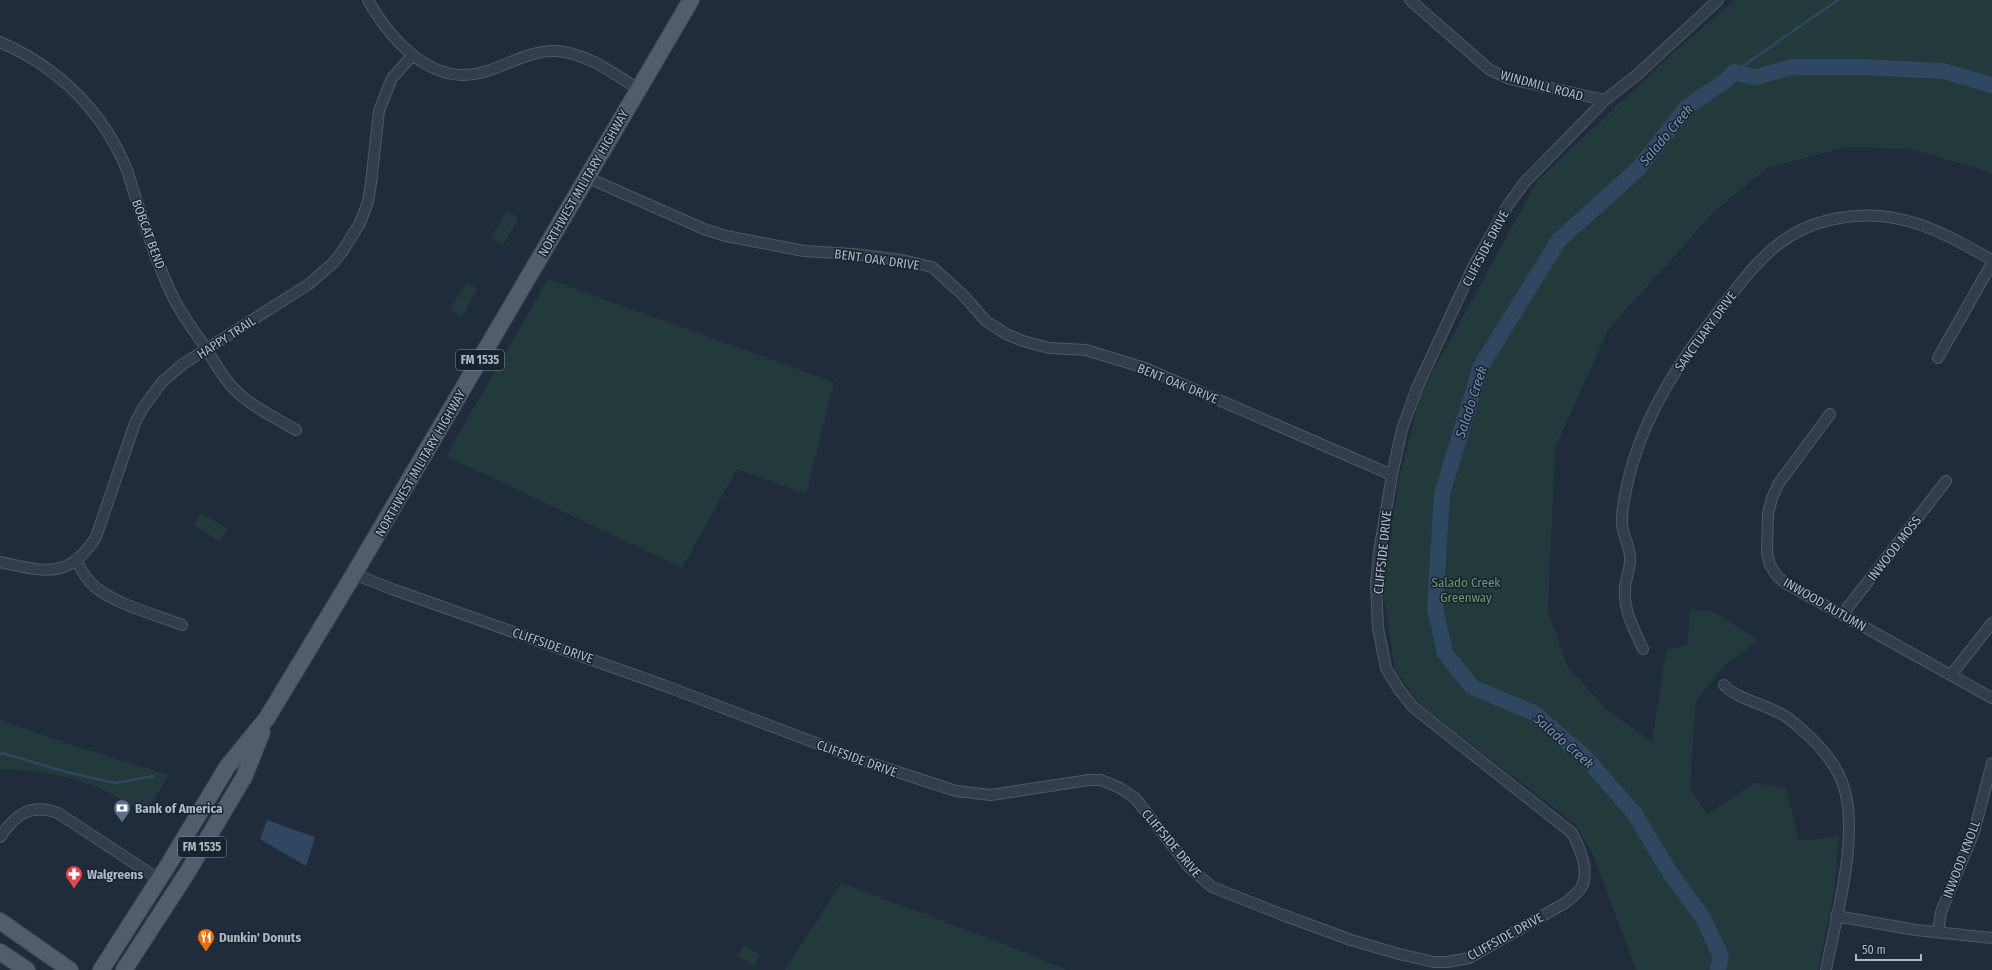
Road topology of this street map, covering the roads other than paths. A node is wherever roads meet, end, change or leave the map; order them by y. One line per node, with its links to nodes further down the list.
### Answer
1 (368, 0): 6 (street)
2 (691, 0): 7 (main road, NORTHWEST MILITARY HIGHWAY / FM 1535)
3 (1410, 0): 8 (street, WINDMILL ROAD)
4 (1718, 0): 8 (street, CLIFFSIDE DRIVE)
5 (0, 42): 11 (street, BOBCAT BEND)
6 (413, 55): 7 (street); 11 (street, HAPPY TRAIL)
7 (638, 89): 9 (main road, NORTHWEST MILITARY HIGHWAY / FM 1535)
8 (1604, 100): 15 (street, CLIFFSIDE DRIVE)
9 (586, 177): 15 (street, BENT OAK DRIVE); 19 (main road, NORTHWEST MILITARY HIGHWAY / FM 1535)
10 (1992, 261): 12 (street); 23 (street, SANCTUARY DRIVE)
11 (206, 349): 14 (street, BOBCAT BEND); 17 (street, HAPPY TRAIL)
12 (1938, 358)
13 (1830, 414): 20 (street, INWOOD AUTUMN)
14 (296, 430)
15 (1392, 475): 19 (street, CLIFFSIDE DRIVE)
16 (1946, 481): 20 (street, INWOOD MOSS)
17 (77, 561): 18 (street, HAPPY TRAIL); 22 (street)
18 (0, 562)
19 (354, 574): 27 (main road, NORTHWEST MILITARY HIGHWAY / FM 1535)
20 (1842, 615): 24 (street, INWOOD AUTUMN)
21 (1992, 623): 24 (street)
22 (182, 625)
23 (1643, 649)
24 (1951, 675): 26 (street, INWOOD AUTUMN)
25 (1724, 685): 31 (street)
26 (1992, 698)
27 (267, 718): 30 (main road, NORTHWEST MILITARY HIGHWAY / FM 1535); 41 (main road, NORTHWEST MILITARY HIGHWAY / FM 1535)
28 (1992, 763): 34 (street, INWOOD KNOLL)
29 (0, 837): 30 (street)
30 (160, 880): 40 (main road, NORTHWEST MILITARY HIGHWAY / FM 1535)
31 (1836, 916): 34 (street); 42 (street)
32 (0, 921): 36 (main road)
33 (0, 932): 36 (main road)
34 (1938, 932): 35 (street)
35 (1992, 938)
36 (41, 950): 39 (main road)
37 (0, 952): 38 (main road)
38 (27, 970)
39 (70, 970)
40 (101, 970)
41 (124, 970)
42 (1826, 970)

